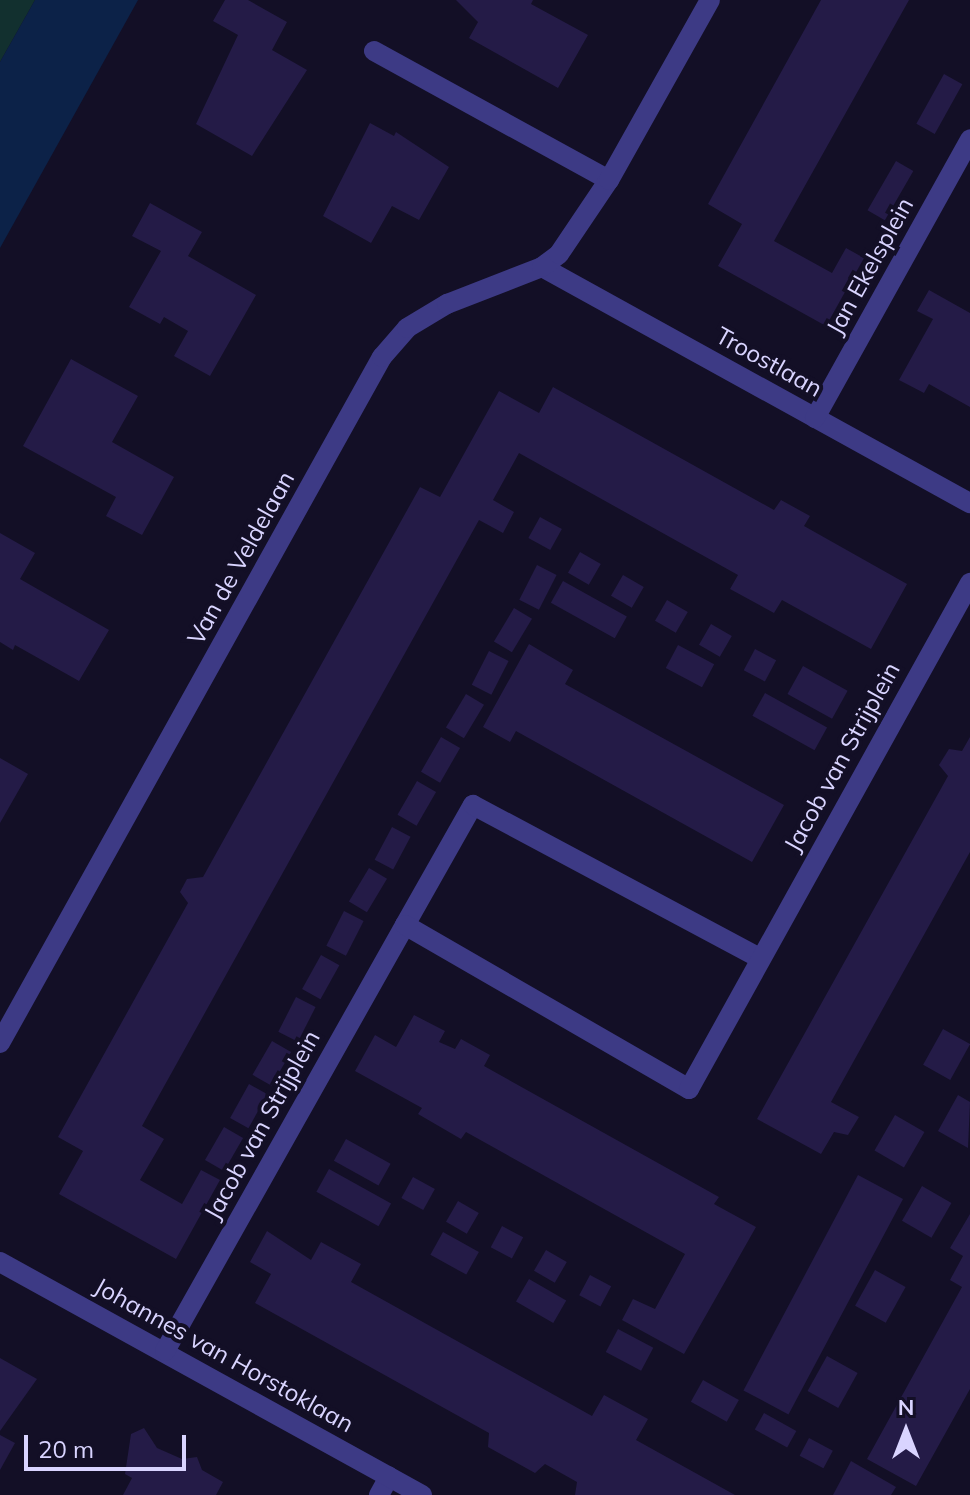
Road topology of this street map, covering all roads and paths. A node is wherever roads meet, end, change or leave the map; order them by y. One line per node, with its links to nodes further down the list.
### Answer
1 (710, 0): 4 (street, Van de Veldelaan)
2 (374, 51): 4 (street)
3 (970, 139): 6 (street, Jan Ekelsplein)
4 (609, 180): 5 (street, Van de Veldelaan)
5 (542, 267): 6 (street, Troostlaan); 11 (street, Van de Veldelaan)
6 (815, 418): 7 (street, Troostlaan)
7 (970, 503)
8 (970, 583): 10 (street, Jacob van Strijplein)
9 (405, 925): 10 (street, Jacob van Strijplein); 10 (street, Jacob van Strijplein); 13 (street, Jacob van Strijplein)
10 (759, 958)
11 (0, 1043)
12 (0, 1262): 13 (street, Johannes van Horstoklaan)
13 (165, 1351): 14 (street, Johannes van Horstoklaan)
14 (384, 1486): 15 (street, Johannes van Horstoklaan)
15 (422, 1495)

